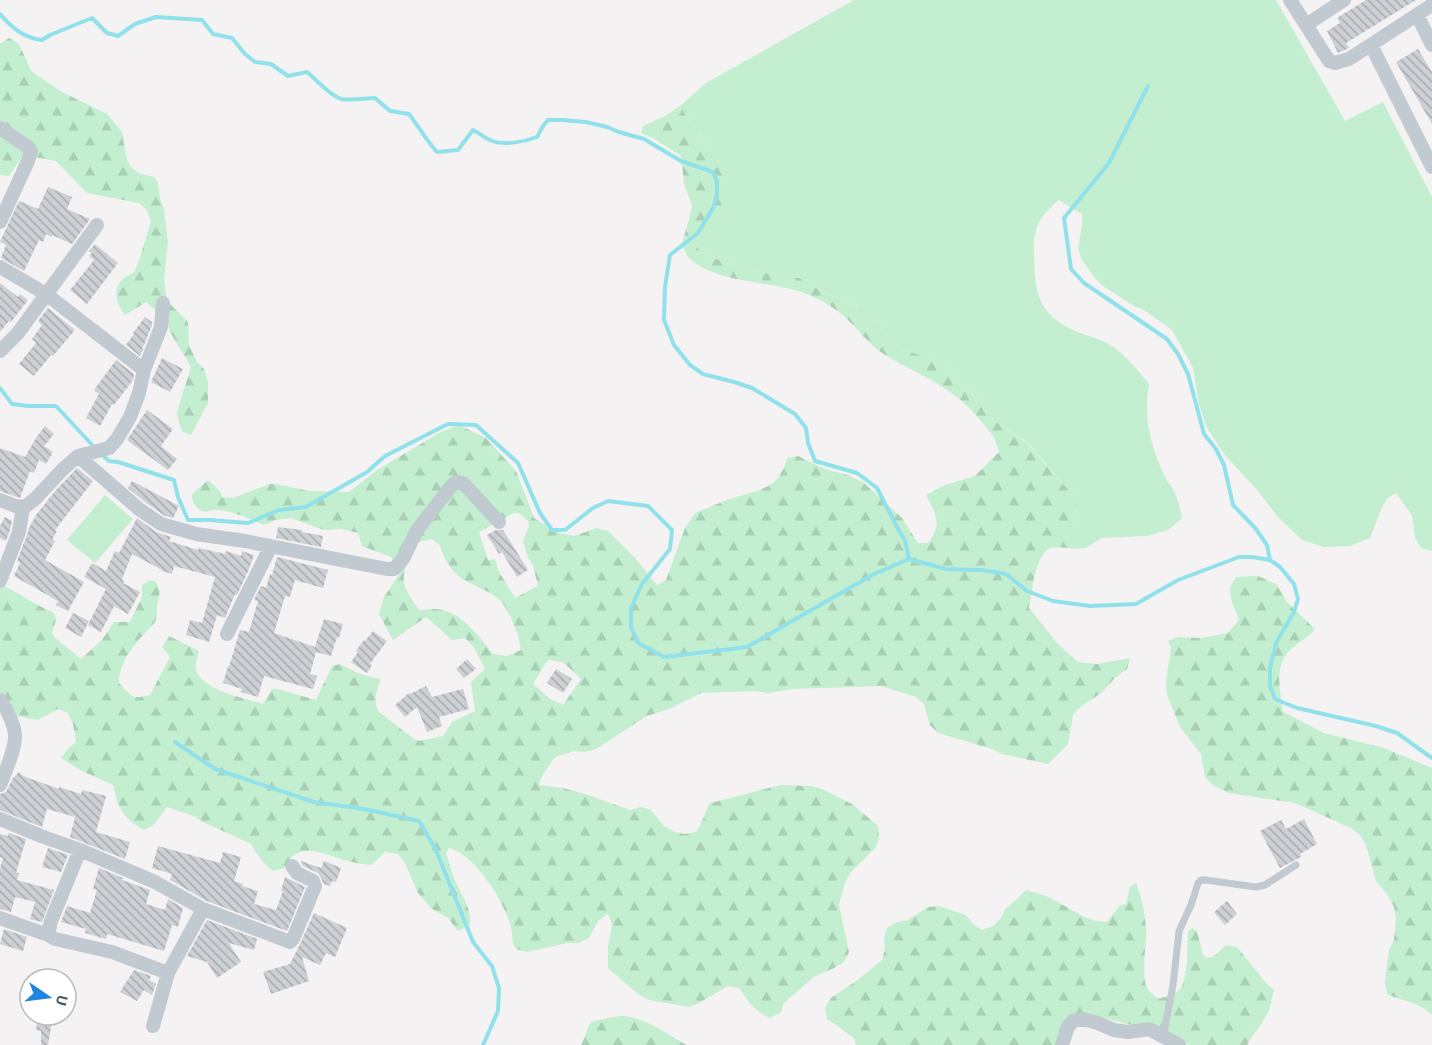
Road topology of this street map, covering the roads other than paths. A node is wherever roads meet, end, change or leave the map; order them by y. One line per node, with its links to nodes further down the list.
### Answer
1 (1290, 0): 5 (street)
2 (1344, 0): 5 (street)
3 (1432, 5): 4 (street)
4 (1417, 15): 6 (street); 7 (street)
5 (1306, 25): 6 (street)
6 (1371, 45): 9 (street)
7 (1432, 45)
8 (0, 128): 10 (street)
9 (1432, 167)
10 (0, 222)
11 (97, 225): 13 (street)
12 (0, 267): 13 (street)
13 (46, 294): 15 (street); 16 (street)
14 (164, 303): 16 (street)
15 (0, 351)
16 (144, 370): 17 (street)
17 (78, 456): 19 (street); 21 (street)
18 (0, 500): 19 (street)
19 (23, 507): 22 (street)
20 (499, 522): 21 (street)
21 (271, 546): 23 (street)
22 (0, 581)
23 (227, 634)
24 (0, 700): 25 (street)
25 (0, 785)
26 (0, 819): 27 (street)
27 (80, 850): 30 (street); 32 (street)
28 (1296, 865): 35 (lane)
29 (292, 866): 30 (street)
30 (203, 909): 33 (street)
31 (0, 918): 32 (street)
32 (48, 935): 33 (street)
33 (168, 973): 34 (street)
34 (153, 1026)
35 (1163, 1037): 36 (street); 37 (street)
36 (1062, 1045)
37 (1179, 1045)

